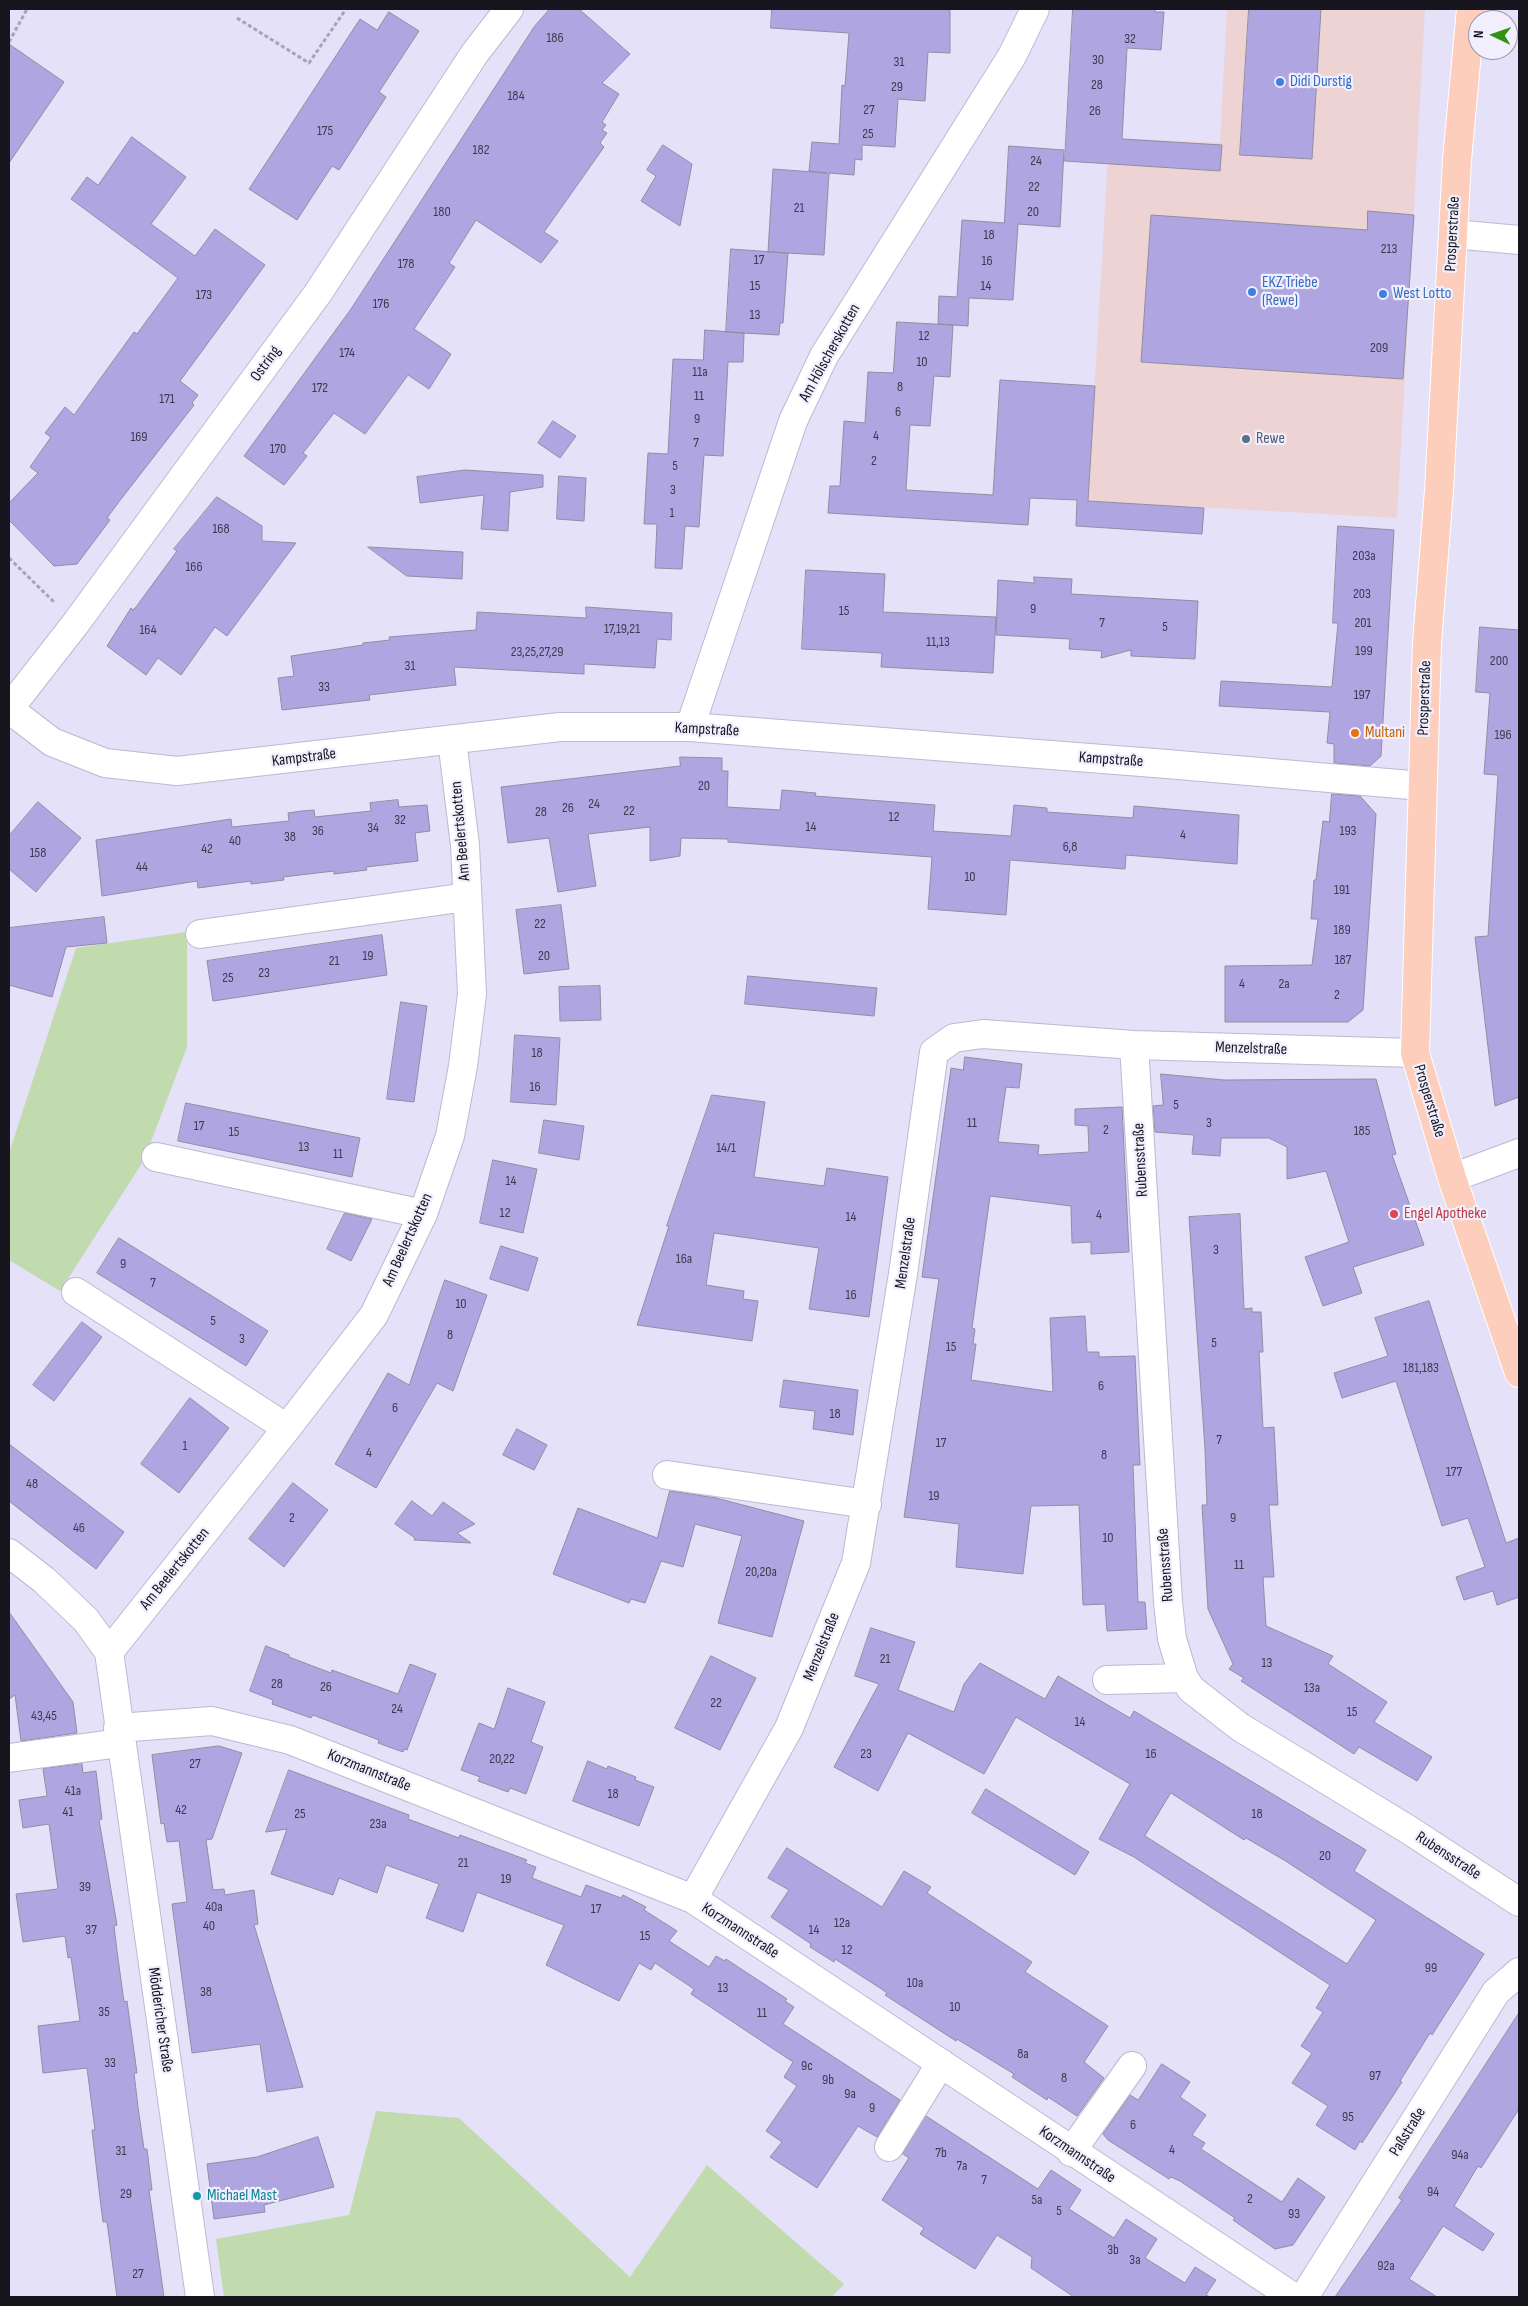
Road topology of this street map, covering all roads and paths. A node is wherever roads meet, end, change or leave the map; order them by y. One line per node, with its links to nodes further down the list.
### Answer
1 (28, 9): 7 (path)
2 (346, 9): 6 (path)
3 (509, 9): 11 (street, Ostring)
4 (1035, 9): 13 (street, Am Hölscherskotten)
5 (1471, 9): 8 (main road, Prosperstraße)
6 (237, 18)
7 (9, 42)
8 (1452, 234): 9 (street); 15 (main road, Prosperstraße)
9 (1519, 240)
10 (9, 558): 11 (path)
11 (76, 623): 12 (street, Ostring)
12 (9, 709): 14 (street, Kampstraße)
13 (690, 727): 14 (street, Kampstraße); 15 (street, Kampstraße)
14 (452, 740): 16 (street, Am Beelertskotten)
15 (1422, 786): 19 (main road, Prosperstraße)
16 (467, 897): 17 (street); 23 (street, Am Beelertskotten)
17 (200, 934)
18 (1134, 1045): 19 (street, Menzelstraße); 28 (street, Menzelstraße); 31 (street, Rubensstraße)
19 (1415, 1053): 22 (main road, Prosperstraße)
20 (1519, 1153): 22 (street)
21 (156, 1157): 23 (street)
22 (1452, 1178): 25 (main road, Prosperstraße)
23 (423, 1214): 26 (street, Am Beelertskotten)
24 (76, 1292): 26 (street)
25 (1519, 1373)
26 (287, 1428): 30 (street, Am Beelertskotten)
27 (667, 1475): 28 (street)
28 (866, 1504): 35 (street, Menzelstraße)
29 (9, 1553): 30 (street, Möddericher Straße)
30 (109, 1652): 33 (street, Möddericher Straße)
31 (1184, 1678): 32 (street); 36 (street, Rubensstraße)
32 (1108, 1680)
33 (119, 1735): 34 (street); 35 (street, Korzmannstraße); 42 (street, Möddericher Straße)
34 (9, 1758)
35 (693, 1899): 38 (street, Korzmannstraße)
36 (1519, 1902)
37 (1519, 1972): 44 (street, Paßstraße)
38 (941, 2063): 40 (street); 41 (street, Korzmannstraße)
39 (1132, 2066): 41 (street)
40 (889, 2147)
41 (1071, 2152): 43 (street, Korzmannstraße)
42 (200, 2297)
43 (1293, 2297)
44 (1304, 2297)

